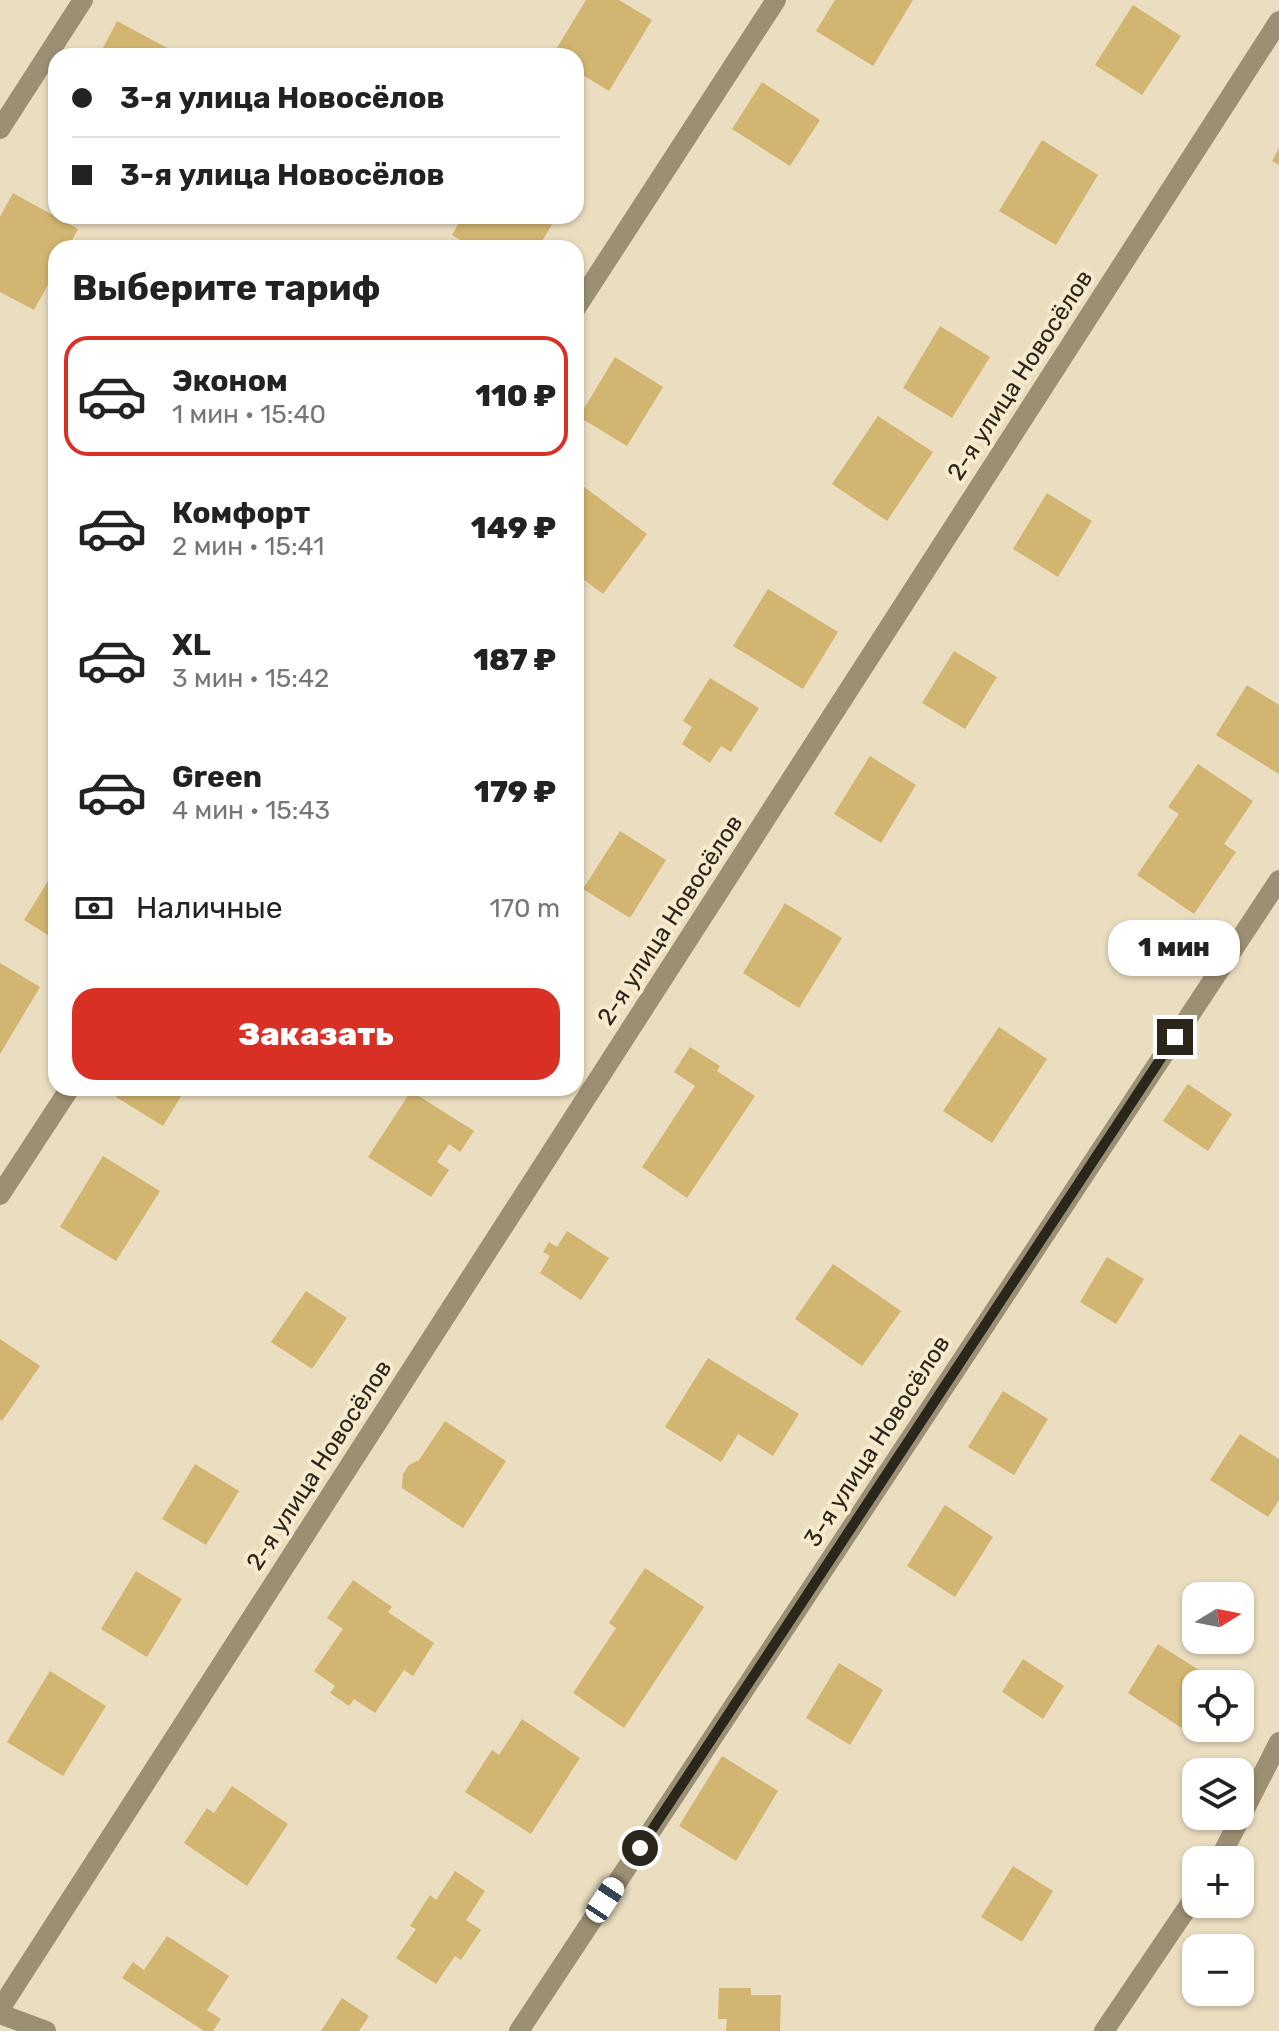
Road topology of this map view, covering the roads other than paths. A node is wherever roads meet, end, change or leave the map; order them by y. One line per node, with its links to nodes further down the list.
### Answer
1 (83, 0): 4 (street)
2 (776, 0): 7 (street)
3 (1279, 21): 14 (street, 2-я улица Новосёлов)
4 (52, 48)
5 (48, 54): 6 (street)
6 (0, 129)
7 (584, 296)
8 (1279, 880): 16 (street, 3-я улица Новосёлов)
9 (65, 1096): 10 (street)
10 (0, 1195)
11 (1279, 1742): 12 (street)
12 (1226, 1846)
13 (1182, 1916): 17 (street)
14 (0, 2012): 15 (street)
15 (46, 2031)
16 (519, 2031)
17 (1104, 2031)

